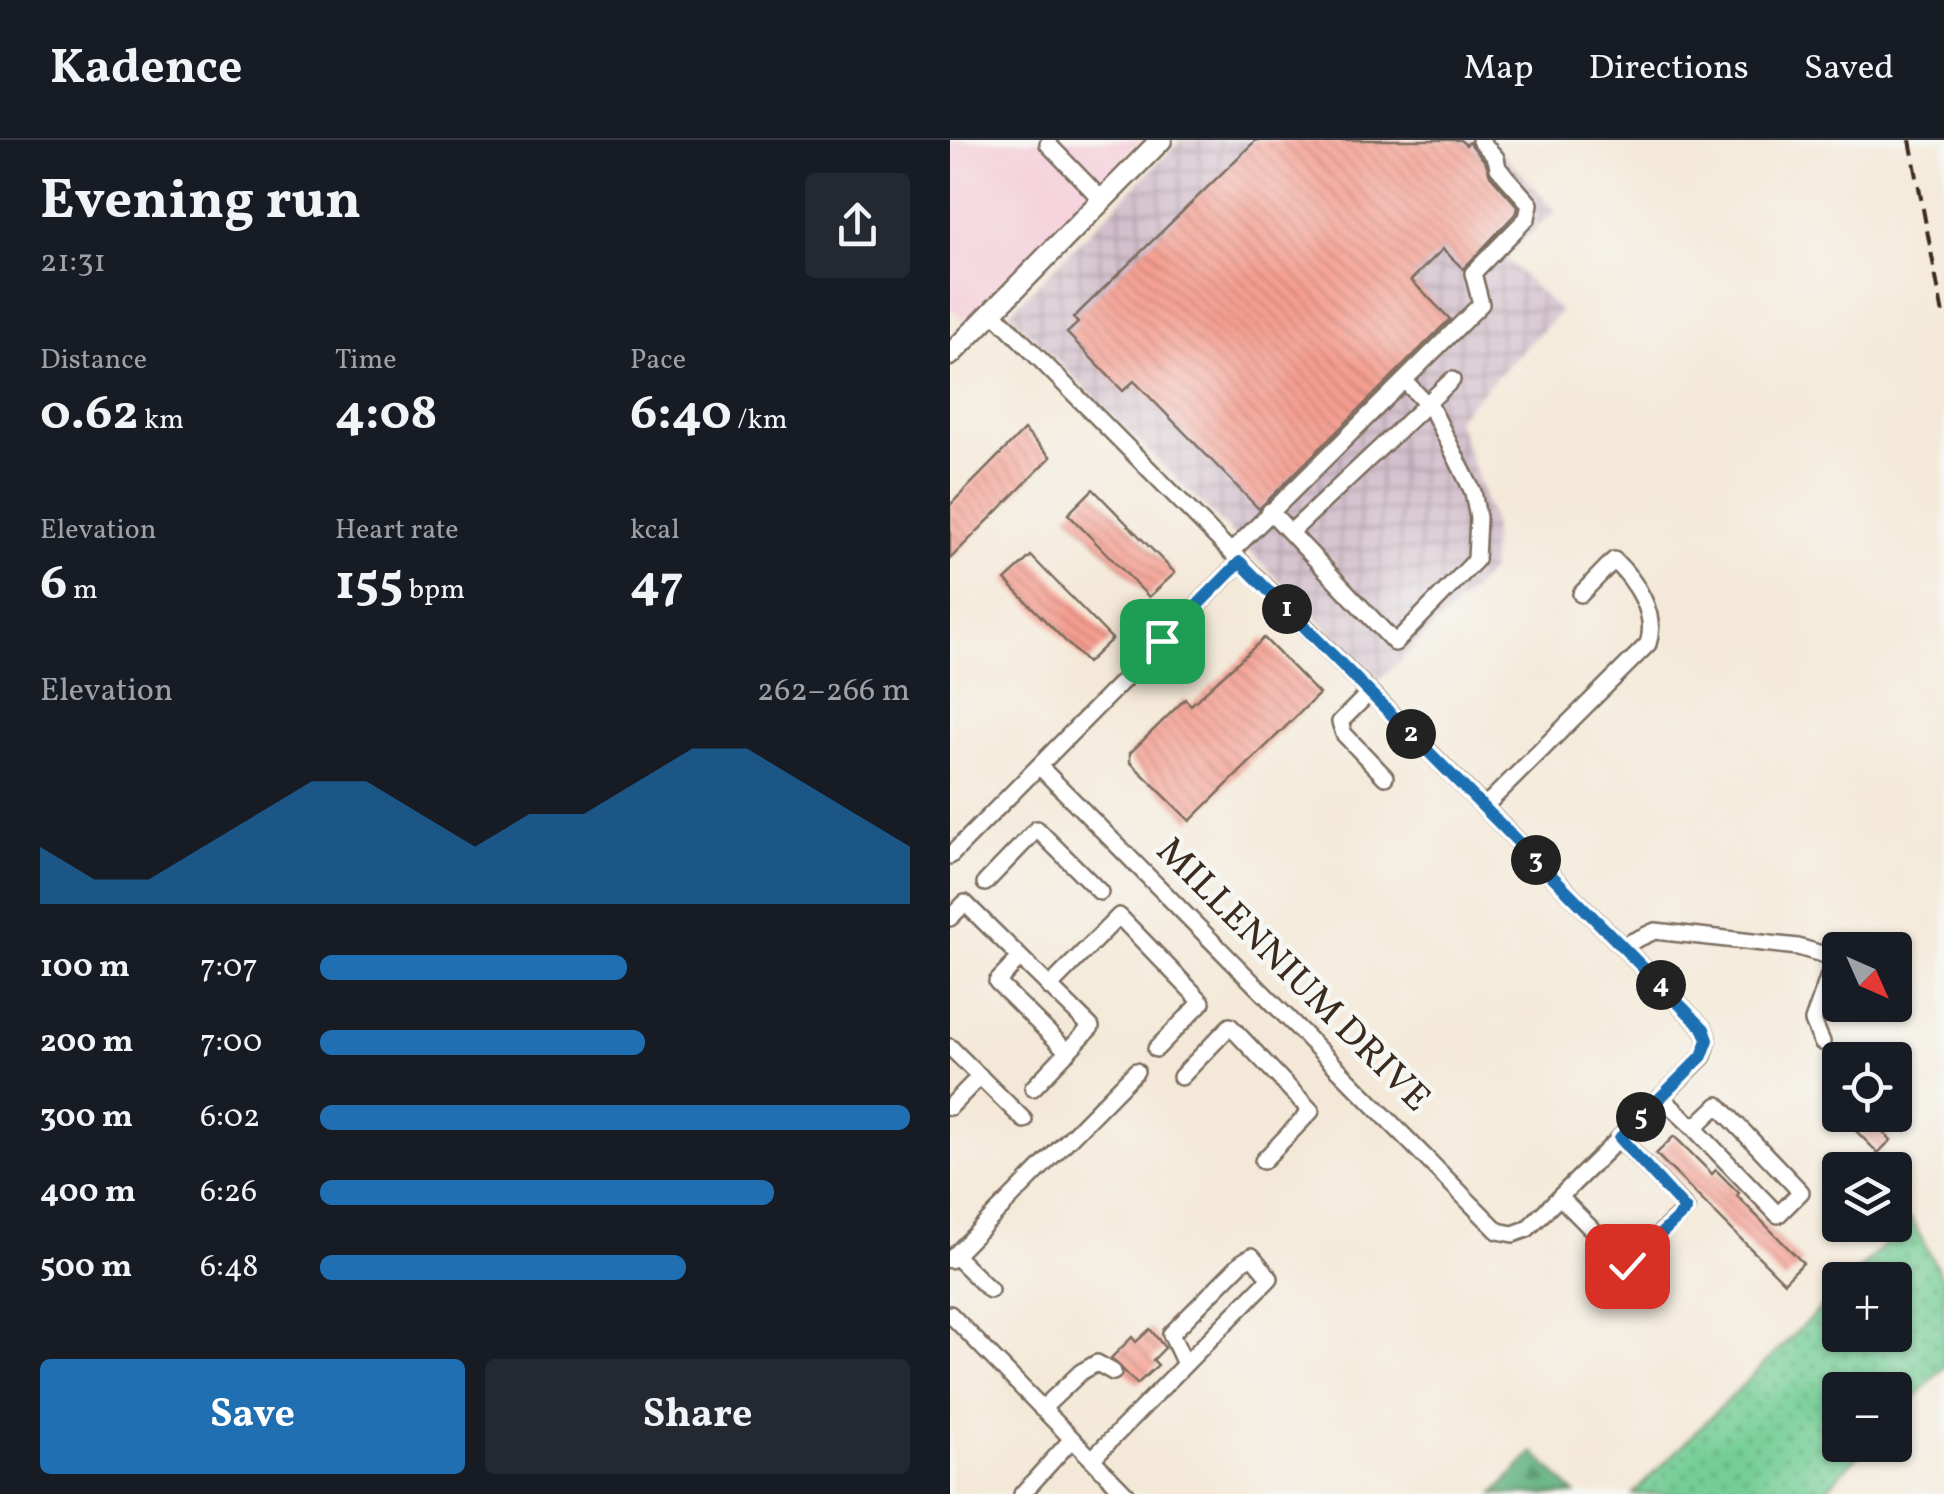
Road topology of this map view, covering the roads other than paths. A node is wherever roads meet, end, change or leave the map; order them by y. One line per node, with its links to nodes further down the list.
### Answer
1 (1161, 140): 4 (main road)
2 (1480, 140): 8 (street)
3 (1048, 144): 4 (street)
4 (1102, 200): 5 (main road)
5 (992, 312): 6 (main road); 12 (street)
6 (950, 355)
7 (1452, 380): 9 (street)
8 (1405, 382): 9 (street); 10 (street)
9 (1427, 404): 11 (street); 11 (street)
10 (1270, 511): 11 (street); 12 (street)
11 (1291, 532)
12 (1235, 557): 14 (street); 15 (street)
13 (1581, 594): 17 (street)
14 (1370, 692): 16 (street); 17 (street)
15 (1039, 766): 18 (street); 39 (street, MILLENNIUM DRIVE)
16 (1385, 777)
17 (1484, 807): 22 (street)
18 (950, 856)
19 (985, 883): 20 (street)
20 (1100, 892)
21 (950, 918): 23 (street)
22 (1622, 946): 25 (street); 33 (street)
23 (1020, 958): 24 (street); 28 (street)
24 (1050, 987): 27 (street); 28 (street)
25 (1822, 1042)
26 (950, 1047): 30 (street)
27 (1156, 1050)
28 (1068, 1052): 32 (street)
29 (1136, 1071): 40 (street)
30 (980, 1076): 34 (street); 35 (street)
31 (1181, 1077): 38 (street)
32 (1034, 1088)
33 (1661, 1097): 36 (street); 37 (street)
34 (950, 1107)
35 (1024, 1120)
36 (1694, 1128): 36 (street)
37 (1620, 1138): 39 (street); 39 (street)
38 (1263, 1161)
39 (1560, 1197)
40 (952, 1258): 41 (street)
41 (990, 1290)
42 (950, 1314): 45 (street)
43 (1185, 1364): 43 (street); 47 (street)
44 (1112, 1372): 45 (street)
45 (1042, 1409): 46 (street)
46 (1072, 1438): 47 (street); 48 (street)
47 (1092, 1459): 49 (street)
48 (1022, 1494)
49 (1126, 1494)

